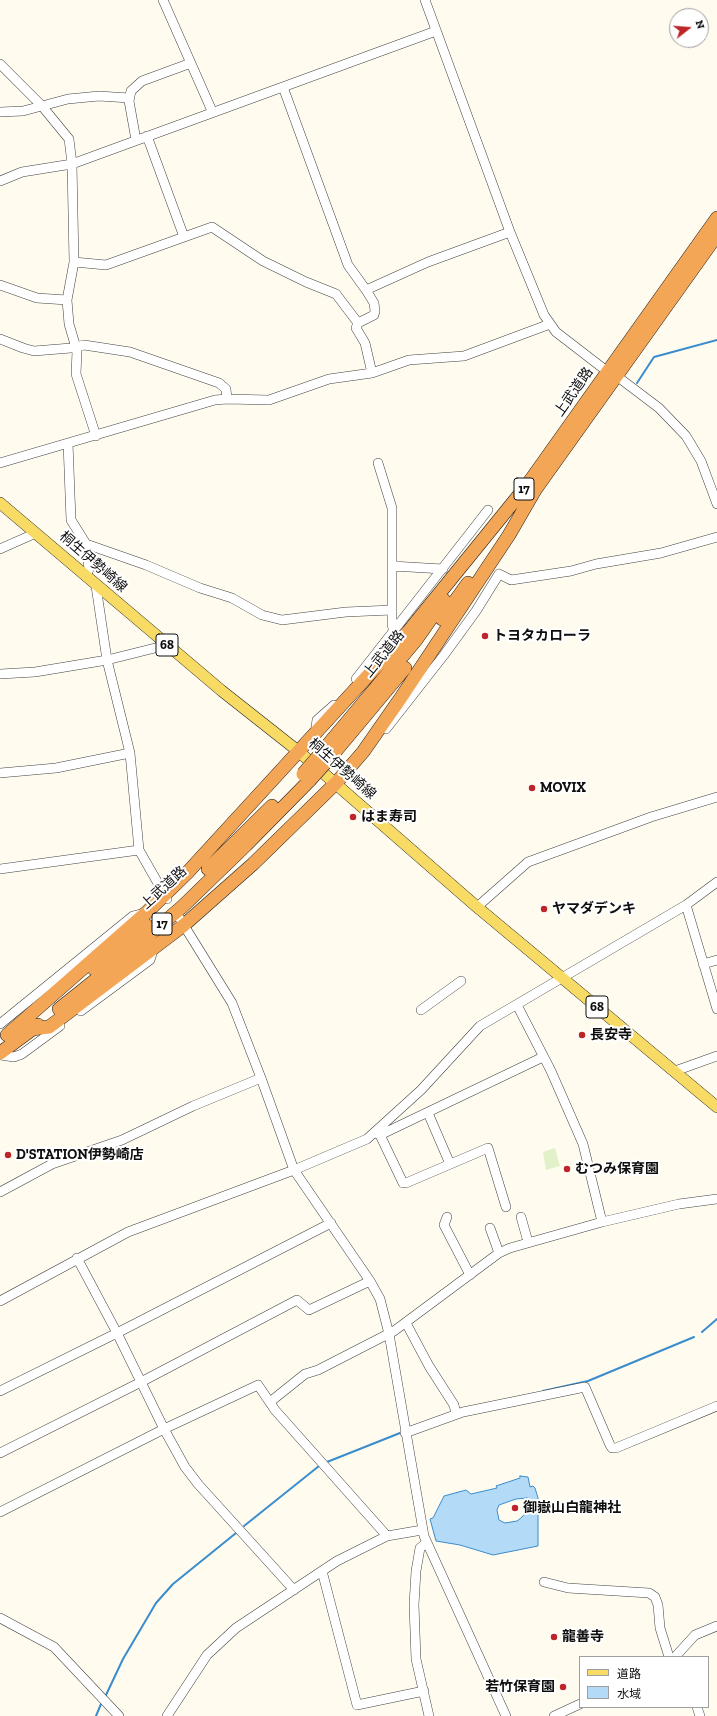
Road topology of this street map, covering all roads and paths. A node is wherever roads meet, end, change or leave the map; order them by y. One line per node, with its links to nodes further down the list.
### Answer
1 (162, 0): 4 (street)
2 (425, 0): 3 (street)
3 (436, 31): 6 (street); 16 (street)
4 (191, 63): 7 (street); 9 (street)
5 (0, 64): 8 (street)
6 (283, 87): 9 (street); 21 (street)
7 (129, 98): 8 (street); 12 (street)
8 (42, 106): 10 (street); 13 (street)
9 (212, 111): 11 (street)
10 (0, 112)
11 (147, 136): 12 (street); 18 (street)
12 (136, 140): 13 (street)
13 (72, 164): 14 (street); 19 (street)
14 (0, 180)
15 (717, 218): 35 (highway, 上武道路 / 17)
16 (510, 232): 21 (street); 24 (street)
17 (717, 235): 35 (highway, 上武道路 / 17)
18 (184, 237): 19 (street); 23 (street)
19 (74, 262): 22 (street)
20 (0, 285): 22 (street)
21 (366, 290): 23 (street)
22 (67, 300): 26 (street)
23 (358, 323): 28 (street)
24 (550, 324): 27 (street); 28 (street)
25 (0, 339): 26 (street)
26 (76, 346): 30 (street); 31 (street)
27 (604, 369)
28 (372, 373): 30 (street)
29 (622, 380): 37 (street)
30 (228, 399): 31 (street)
31 (96, 436): 32 (street)
32 (68, 443): 34 (street); 41 (street)
33 (378, 462): 43 (street)
34 (0, 463)
35 (530, 489): 52 (highway); 54 (highway); 57 (highway, 上武道路 / 17, bridge)
36 (0, 503): 39 (main road, 桐生伊勢崎線 / 68)
37 (717, 504)
38 (488, 510): 44 (street)
39 (36, 533): 42 (street); 45 (main road, 桐生伊勢崎線 / 68)
40 (717, 537): 54 (street)
41 (86, 544): 45 (street); 47 (street)
42 (0, 549)
43 (392, 566): 44 (street); 47 (street)
44 (443, 569): 48 (street)
45 (86, 577): 46 (main road, 桐生伊勢崎線 / 68)
46 (96, 586): 49 (main road, 桐生伊勢崎線 / 68); 50 (street)
47 (392, 610): 48 (street)
48 (394, 630): 52 (street)
49 (167, 645): 50 (street); 53 (main road, 桐生伊勢崎線 / 68)
50 (107, 660): 51 (street); 55 (street)
51 (0, 674)
52 (318, 732): 53 (highway)
53 (298, 751): 58 (main road, 桐生伊勢崎線 / 68); 63 (highway)
54 (363, 752): 58 (highway)
55 (130, 753): 56 (street); 60 (street)
56 (0, 774)
57 (306, 777): 75 (highway, 上武道路 / 17); 76 (highway, 上武道路 / 17)
58 (336, 783): 65 (main road, 桐生伊勢崎線 / 68); 66 (highway)
59 (717, 797): 65 (street)
60 (138, 850): 61 (street); 63 (street)
61 (0, 869)
62 (717, 882): 64 (street)
63 (166, 897): 76 (highway)
64 (686, 905): 69 (street); 70 (street)
65 (478, 907): 70 (main road, 桐生伊勢崎線 / 68)
66 (182, 922): 67 (highway); 81 (street)
67 (154, 948): 75 (highway); 77 (street)
68 (717, 960): 69 (street)
69 (703, 964): 73 (street)
70 (562, 979): 72 (street); 80 (main road, 桐生伊勢崎線 / 68)
71 (461, 980): 74 (street)
72 (517, 1005): 79 (street); 84 (street)
73 (717, 1009)
74 (421, 1010)
75 (32, 1029): 77 (highway, 上武道路 / 17)
76 (2, 1033)
77 (0, 1054)
78 (717, 1056): 80 (street)
79 (543, 1057): 83 (street); 92 (street)
80 (675, 1071): 82 (main road, 桐生伊勢崎線 / 68)
81 (261, 1078): 86 (street); 87 (street)
82 (717, 1107)
83 (428, 1113): 84 (street); 85 (street)
84 (377, 1134): 85 (street); 86 (street)
85 (450, 1164): 89 (street)
86 (294, 1170): 93 (street); 97 (street)
87 (0, 1192)
88 (717, 1199): 92 (street)
89 (506, 1207)
90 (520, 1216): 95 (street)
91 (447, 1217): 98 (street)
92 (602, 1222): 95 (street)
93 (331, 1223): 99 (street); 102 (street)
94 (490, 1228): 96 (street)
95 (528, 1242): 96 (street)
96 (499, 1253): 98 (street)
97 (77, 1258): 100 (street); 102 (street)
98 (470, 1276): 101 (street)
99 (370, 1281): 103 (street); 104 (street)
100 (0, 1301)
101 (406, 1323): 103 (street); 108 (street)
102 (117, 1333): 104 (street); 105 (street)
103 (389, 1334): 106 (street); 110 (street)
104 (141, 1382): 109 (street); 111 (street)
105 (0, 1391)
106 (270, 1402): 109 (street); 114 (street)
107 (717, 1406): 108 (street)
108 (456, 1414): 110 (street)
109 (164, 1429): 112 (street); 118 (street)
110 (406, 1433): 113 (street)
111 (0, 1453)
112 (0, 1512)
113 (422, 1530): 114 (street); 115 (street)
114 (387, 1536): 116 (street)
115 (426, 1543): 123 (street); 129 (street)
116 (322, 1571): 118 (street); 123 (street)
117 (544, 1582): 122 (street)
118 (294, 1590): 127 (street)
119 (0, 1618): 126 (street)
120 (717, 1626): 121 (street)
121 (680, 1655)
122 (669, 1656)
123 (424, 1691): 128 (street)
124 (579, 1705): 125 (street)
125 (566, 1714): 130 (street)
126 (119, 1716)
127 (167, 1716)
128 (429, 1716)
129 (506, 1716)
130 (554, 1716)

